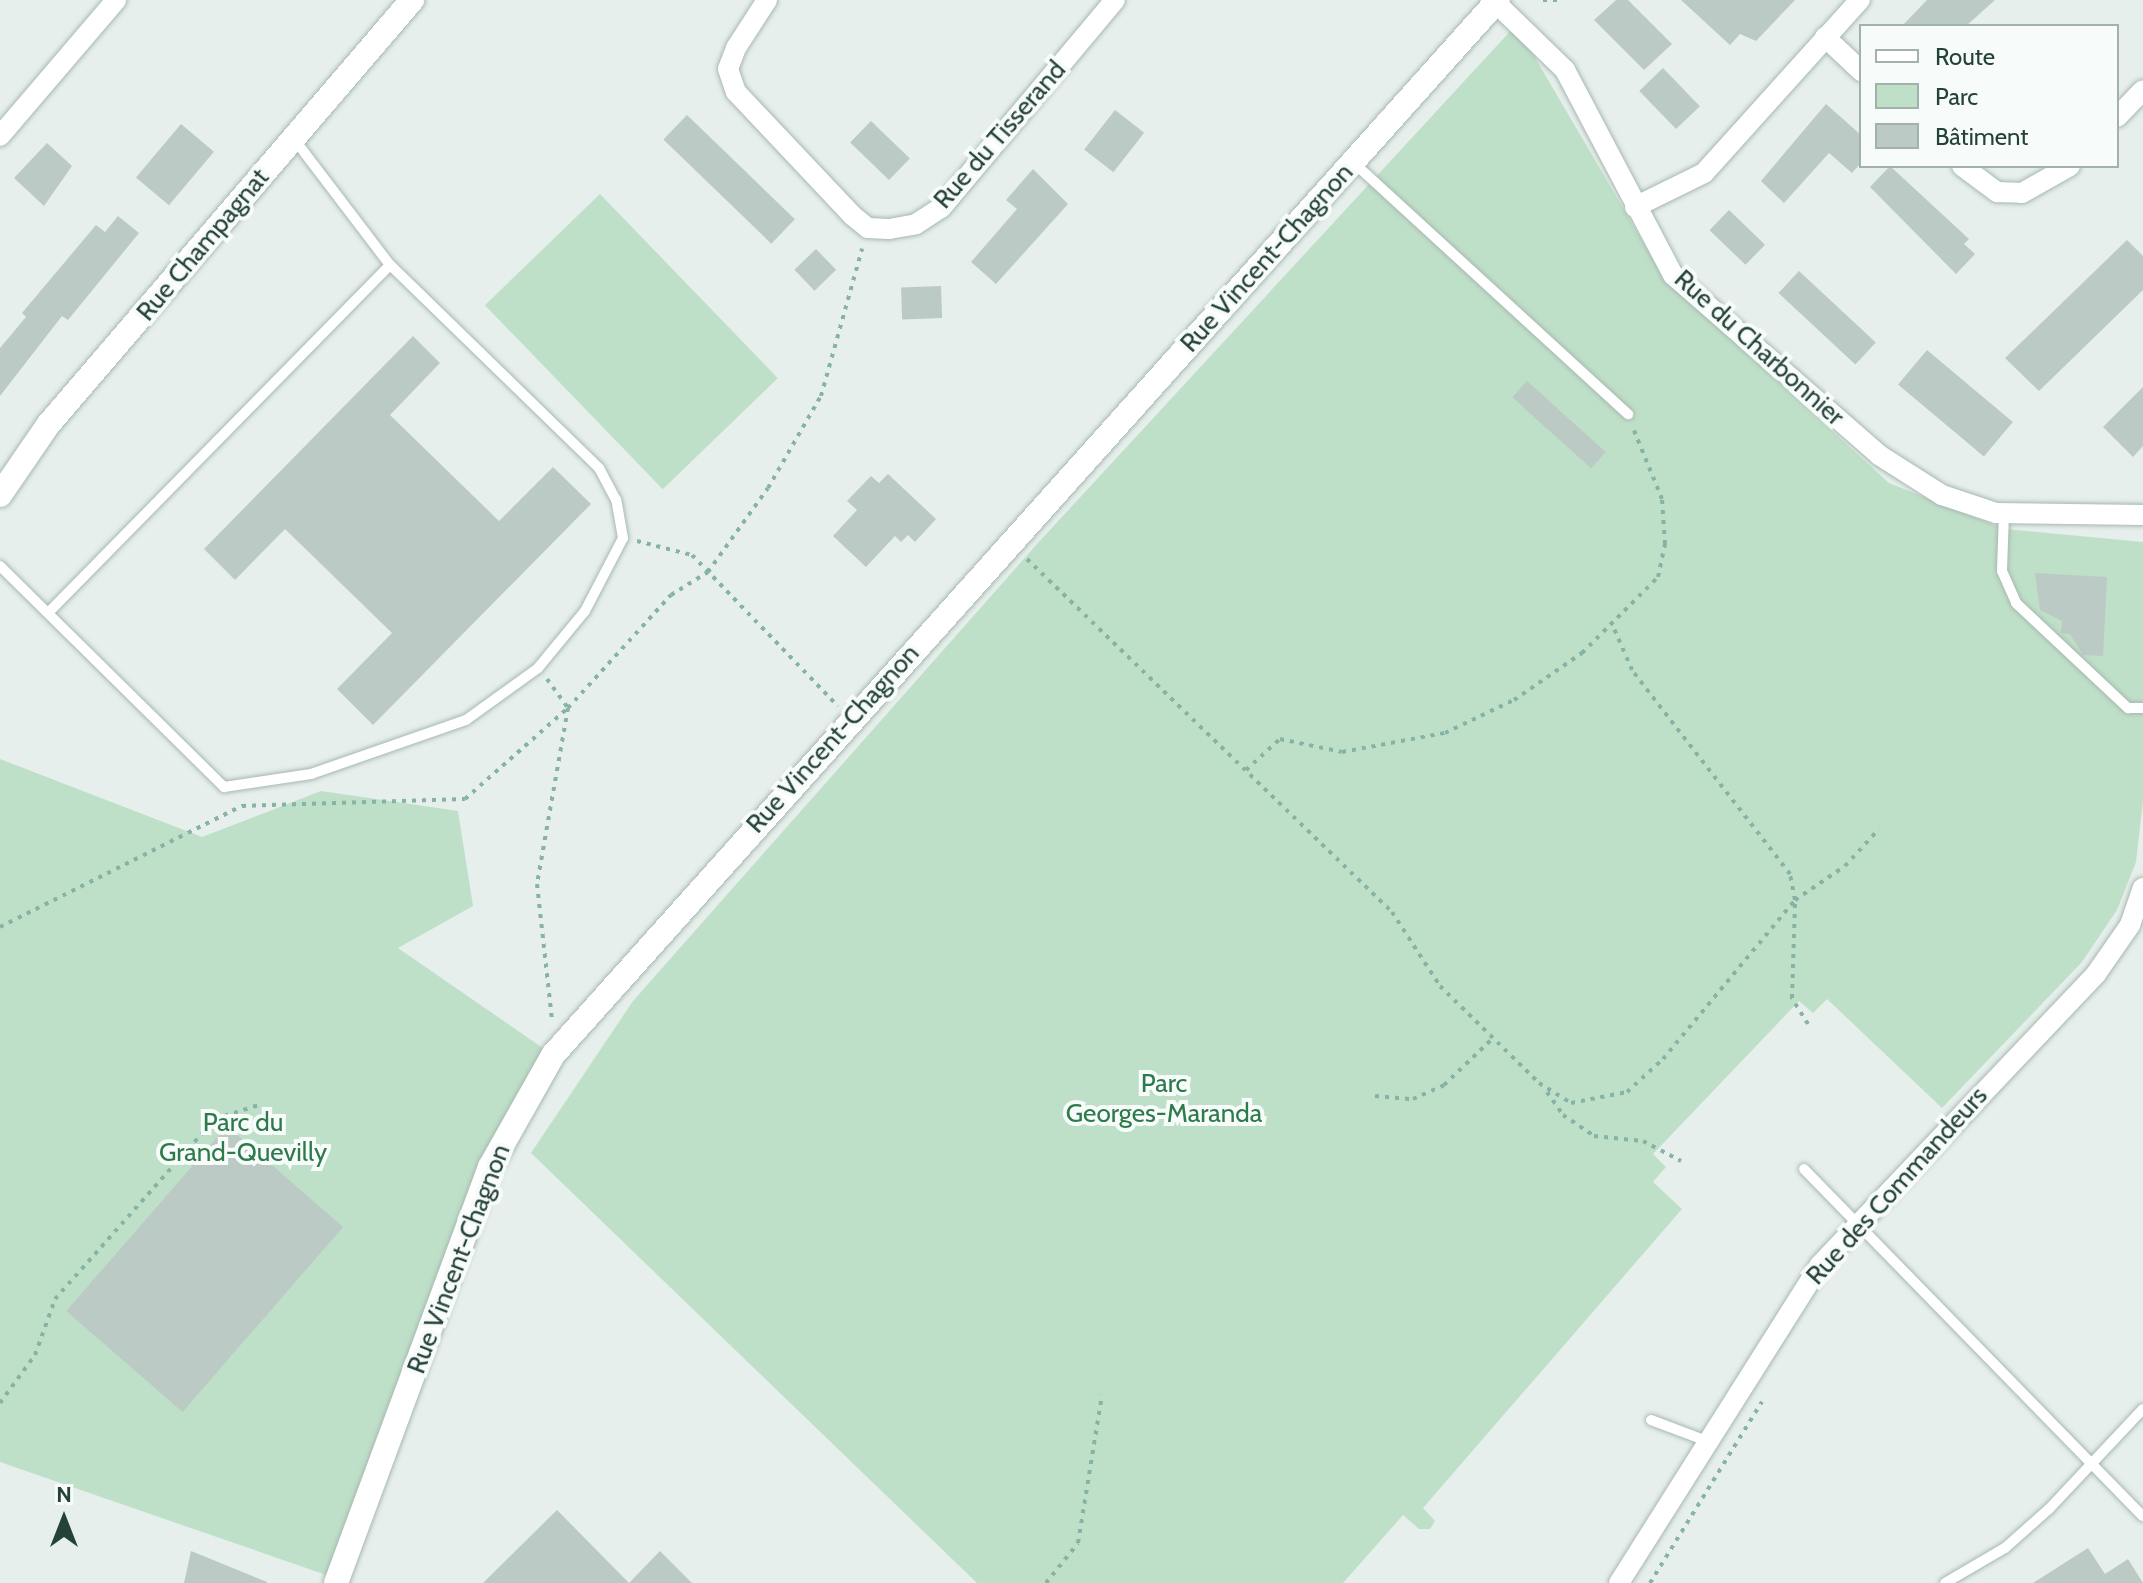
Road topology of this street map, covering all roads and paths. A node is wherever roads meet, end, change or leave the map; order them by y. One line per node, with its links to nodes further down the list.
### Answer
1 (116, 0): 13 (street)
2 (412, 0): 14 (street, Rue Champagnat)
3 (767, 0): 19 (street)
4 (1115, 0): 19 (street, Rue du Tisserand)
5 (1543, 0): 6 (path)
6 (1558, 0)
7 (1860, 0): 9 (street)
8 (1497, 2): 15 (street, Rue Vincent-Chagnon); 18 (street, Rue du Charbonnier)
9 (1825, 37): 10 (street); 18 (street)
10 (1859, 69)
11 (2143, 90): 12 (street)
12 (2119, 115)
13 (0, 136)
14 (294, 139): 20 (lane); 22 (street, Rue Champagnat)
15 (1354, 163): 21 (lane); 26 (street, Rue Vincent-Chagnon)
16 (1965, 168): 17 (street)
17 (2066, 168)
18 (1635, 207): 23 (street, Rue du Charbonnier)
19 (868, 228): 28 (path)
20 (390, 265): 25 (lane); 29 (lane)
21 (1628, 414): 30 (path)
22 (0, 495)
23 (2004, 513): 24 (street, Rue du Charbonnier); 33 (lane)
24 (2143, 515)
25 (623, 538): 28 (path); 31 (lane)
26 (1011, 544): 34 (street, Rue Vincent-Chagnon); 35 (path)
27 (0, 566): 29 (lane)
28 (708, 572): 32 (path); 34 (path)
29 (50, 611): 31 (lane)
30 (1612, 624): 35 (path); 38 (path)
31 (538, 668): 32 (path)
32 (568, 708): 39 (path); 42 (path)
33 (2143, 708)
34 (850, 719): 42 (street, Rue Vincent-Chagnon)
35 (1246, 770): 41 (path)
36 (1879, 829): 38 (path)
37 (2143, 888): 48 (street, Rue des Commandeurs)
38 (1795, 900): 40 (path); 43 (path)
39 (0, 927)
40 (1808, 1024)
41 (1493, 1038): 43 (path); 44 (path)
42 (553, 1055): 56 (street, Rue Vincent-Chagnon)
43 (1546, 1090): 46 (path)
44 (1375, 1096)
45 (259, 1105): 50 (path)
46 (1681, 1161)
47 (1804, 1169): 48 (lane)
48 (1858, 1223): 53 (street, Rue des Commandeurs); 54 (lane)
49 (1102, 1395): 57 (path)
50 (0, 1403)
51 (2143, 1409): 54 (lane)
52 (1651, 1420): 53 (lane)
53 (1707, 1441): 58 (street, Rue des Commandeurs)
54 (2089, 1461): 55 (lane); 59 (lane)
55 (2143, 1516)
56 (336, 1583)
57 (1046, 1583)
58 (1619, 1583)
59 (1945, 1583)

